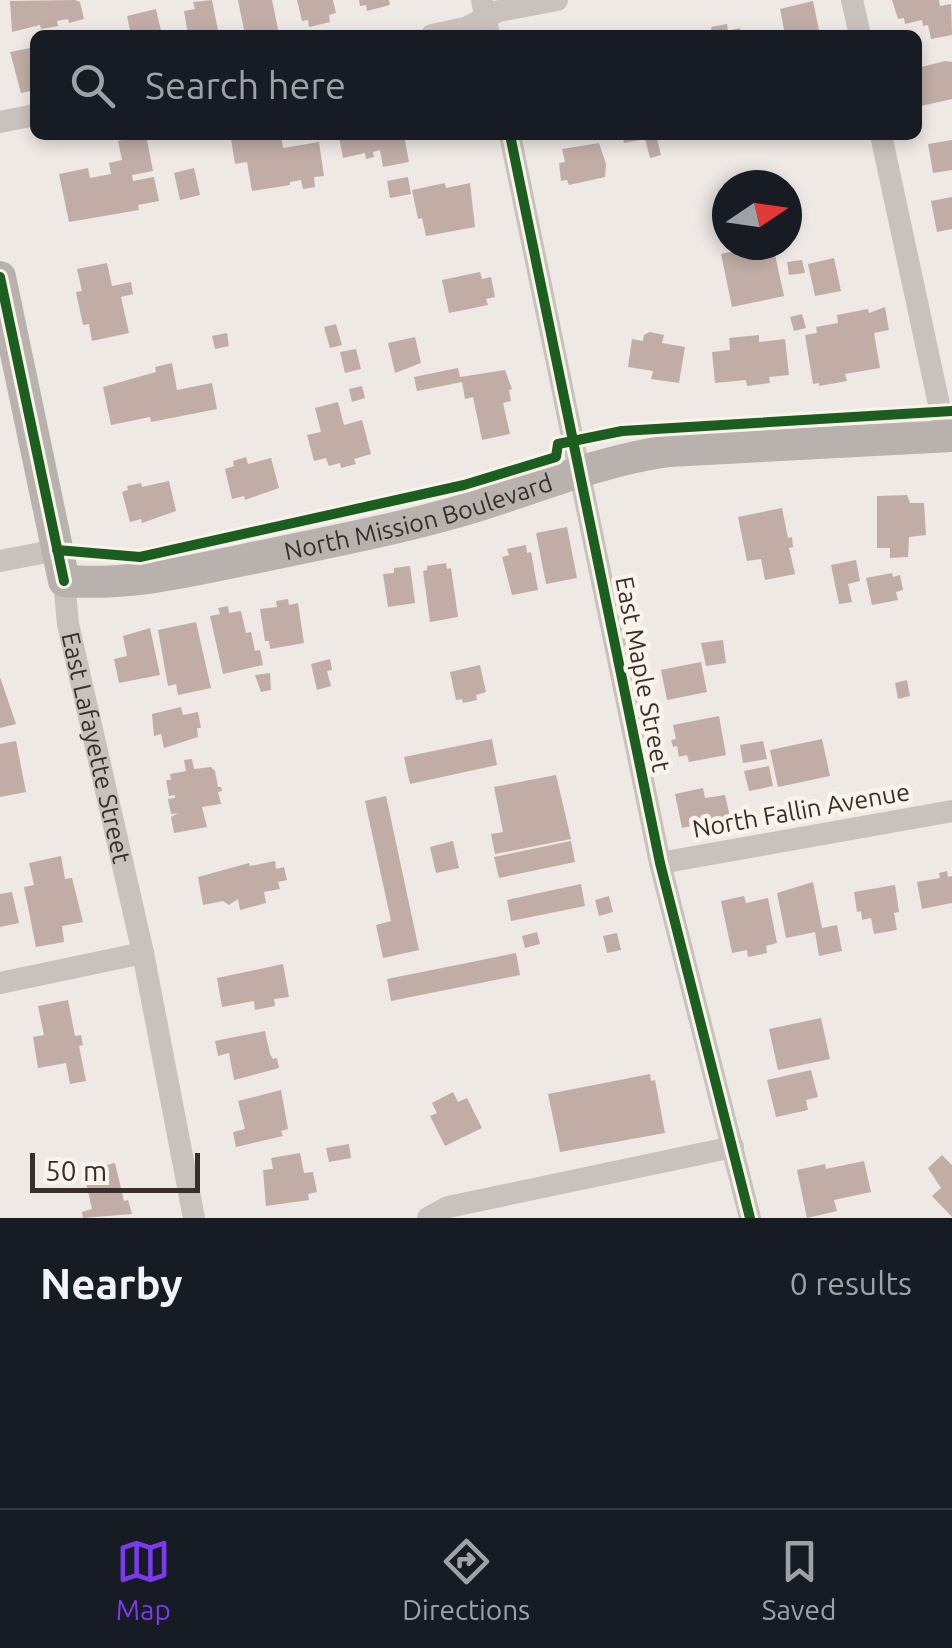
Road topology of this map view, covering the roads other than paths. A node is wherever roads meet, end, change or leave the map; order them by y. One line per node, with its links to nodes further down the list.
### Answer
1 (557, 0): 3 (street)
2 (852, 0): 5 (street)
3 (485, 18): 4 (street)
4 (456, 30)
5 (859, 30)
6 (30, 116): 7 (street)
7 (0, 122)
8 (511, 140): 12 (street, East Maple Street)
9 (882, 140): 11 (street)
10 (0, 277): 14 (main road, East Lafayette Street)
11 (949, 436): 12 (main road, North Mission Boulevard)
12 (582, 472): 14 (main road, North Mission Boulevard); 16 (street, East Maple Street)
13 (0, 560): 14 (street)
14 (61, 566): 17 (street, East Lafayette Street)
15 (952, 811): 16 (street, North Fallin Avenue)
16 (660, 863): 19 (street, East Maple Street)
17 (142, 953): 18 (street); 20 (street, East Lafayette Street)
18 (0, 982)
19 (734, 1147): 21 (street); 22 (street, East Maple Street)
20 (194, 1218)
21 (428, 1218)
22 (750, 1218)

